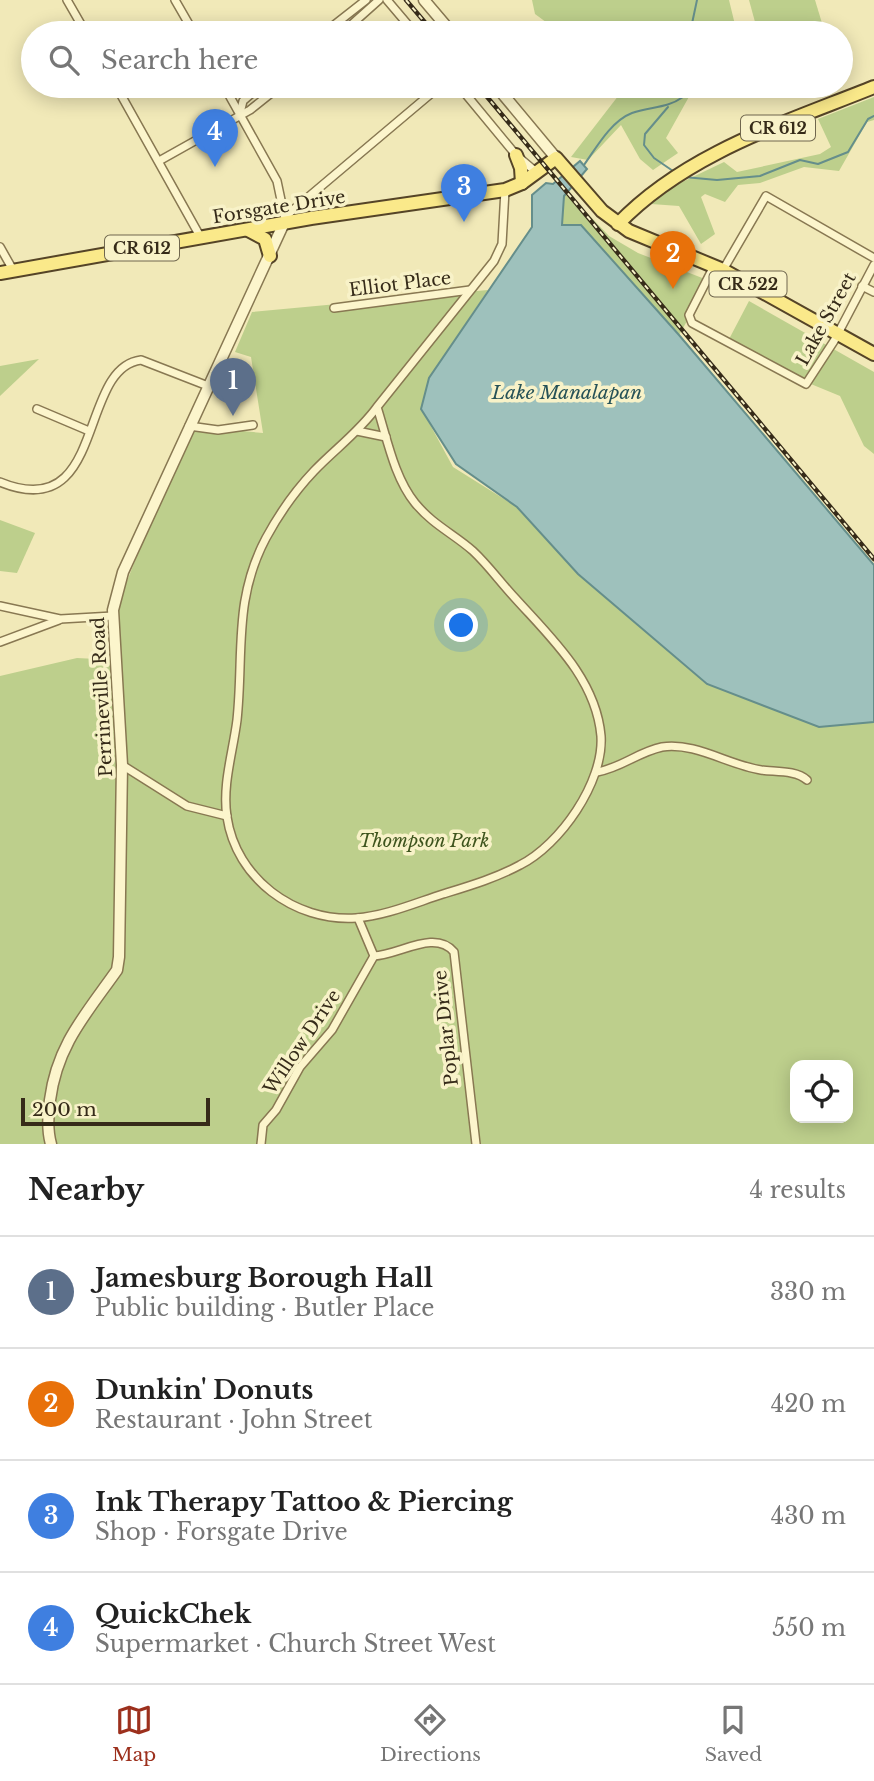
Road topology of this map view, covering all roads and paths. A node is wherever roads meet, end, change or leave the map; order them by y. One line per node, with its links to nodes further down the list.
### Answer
1 (67, 0): 7 (street)
2 (175, 0): 8 (street)
3 (366, 0): 9 (street)
4 (379, 0): 10 (street)
5 (387, 0): 11 (street)
6 (424, 0): 12 (street)
7 (79, 21)
8 (187, 21)
9 (339, 21)
10 (355, 21)
11 (405, 21)
12 (442, 21)
13 (874, 87): 14 (main road, CR 612)
14 (853, 96)
15 (123, 98): 26 (street)
16 (231, 98): 23 (street)
17 (246, 98): 23 (street)
18 (265, 98): 23 (street)
19 (426, 98): 30 (street)
20 (469, 98): 24 (street)
21 (506, 98): 25 (street, CR 522)
22 (849, 98): 31 (main road, CR 612)
23 (240, 114): 26 (street); 30 (street)
24 (516, 155): 27 (street); 28 (main road)
25 (556, 158): 27 (main road, Forsgate Drive / CR 612); 31 (main road, CR 522)
26 (159, 161): 33 (street)
27 (536, 172): 28 (main road, Forsgate Drive / CR 612)
28 (522, 183): 29 (main road, Forsgate Drive / CR 612)
29 (505, 190): 30 (main road, Forsgate Drive / CR 612); 41 (street)
30 (285, 219): 32 (main road, Forsgate Drive / CR 612); 35 (street, Perrineville Road)
31 (618, 224): 38 (main road, CR 522)
32 (248, 229): 33 (main road, Forsgate Drive / CR 612); 35 (main road)
33 (201, 238): 39 (main road, Forsgate Drive / CR 612)
34 (0, 247): 39 (street)
35 (270, 256): 46 (street, Perrineville Road)
36 (874, 258): 38 (street)
37 (874, 265): 40 (street, Lake Street)
38 (718, 268): 44 (main road, CR 522); 44 (street, Lake Street)
39 (7, 271)
40 (862, 286): 42 (street); 44 (street, Lake Street)
41 (470, 290): 43 (street, Elliot Place); 47 (street)
42 (874, 292)
43 (334, 308)
44 (838, 333): 45 (main road, CR 522)
45 (874, 354)
46 (208, 386): 50 (street, Perrineville Road); 51 (street)
47 (377, 407): 52 (street); 53 (street)
48 (37, 410): 51 (street)
49 (253, 425): 50 (street)
50 (190, 426): 56 (street, Perrineville Road)
51 (89, 431): 54 (street)
52 (357, 432): 53 (street); 62 (street)
53 (386, 437): 60 (street)
54 (0, 482)
55 (0, 606): 57 (street)
56 (113, 616): 57 (street); 59 (street, Perrineville Road)
57 (60, 619): 58 (street)
58 (0, 642)
59 (122, 765): 62 (street); 65 (street, Perrineville Road)
60 (597, 772): 61 (street); 63 (street)
61 (807, 780)
62 (227, 816): 63 (street)
63 (358, 918): 64 (street)
64 (374, 956): 66 (street, Willow Drive); 67 (street, Poplar Drive)
65 (51, 1144)
66 (261, 1144)
67 (476, 1144)

